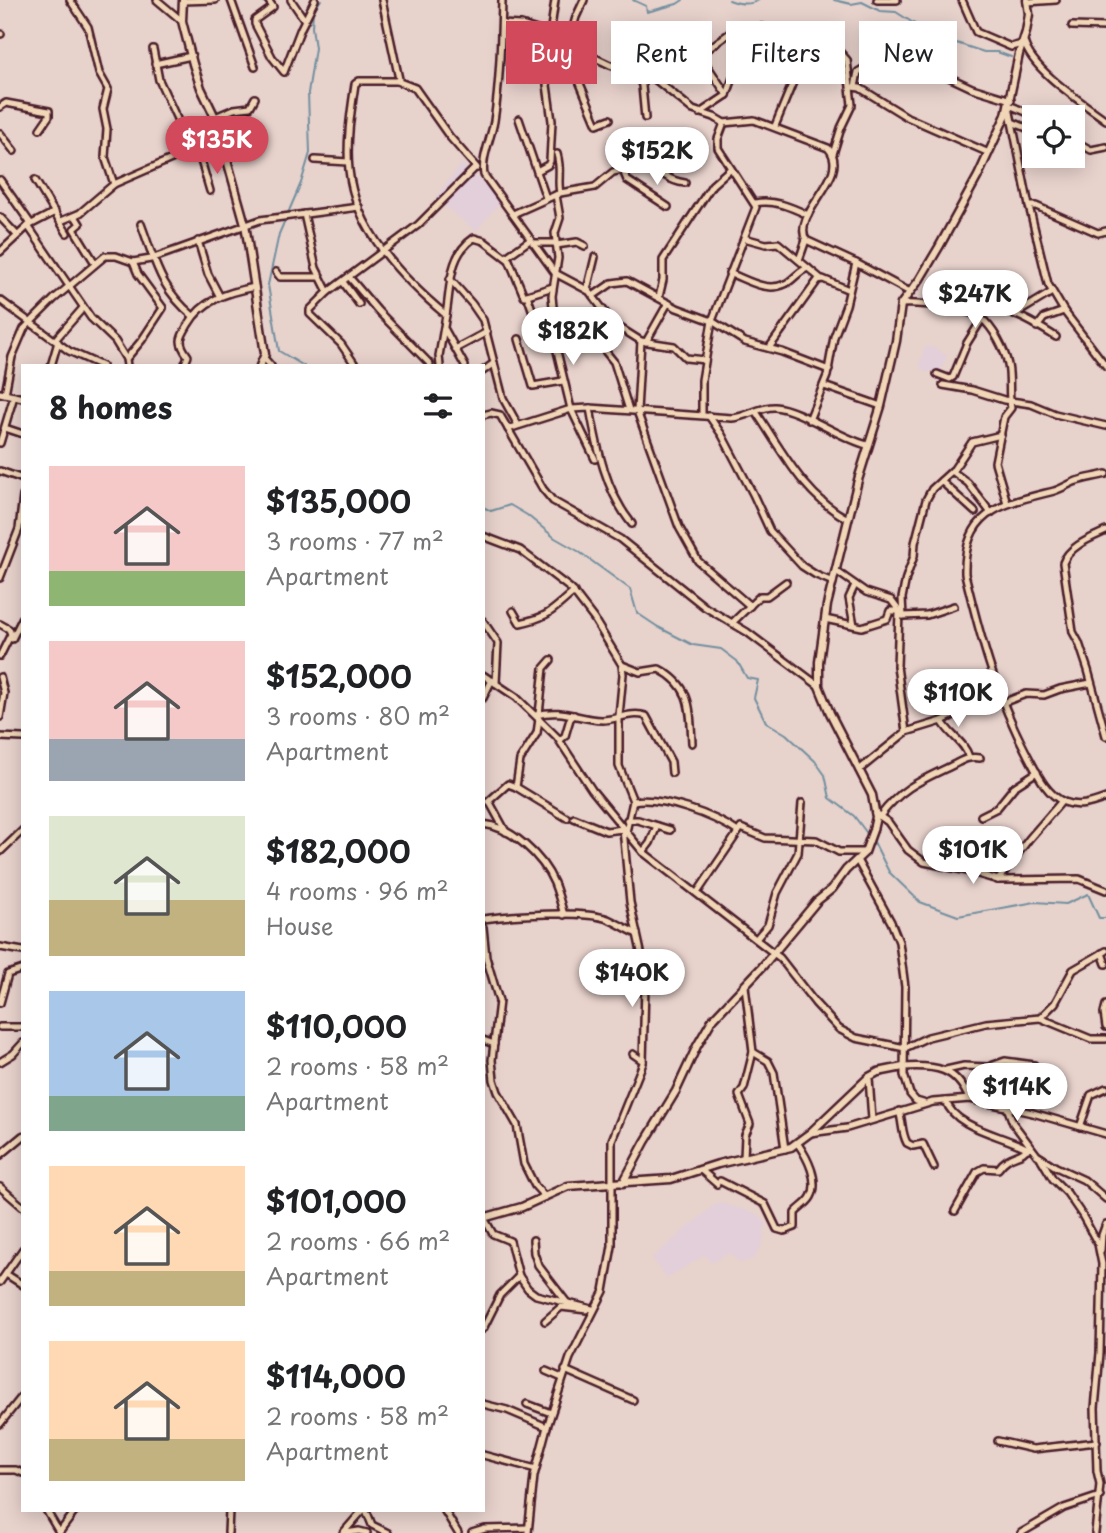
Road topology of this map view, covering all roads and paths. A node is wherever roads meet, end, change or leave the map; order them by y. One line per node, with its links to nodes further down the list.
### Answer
1 (70, 0): 83 (street)
2 (157, 0): 19 (street)
3 (215, 0): 16 (street)
4 (231, 0): 28 (street)
5 (268, 0): 27 (street)
6 (291, 0): 18 (street)
7 (315, 0): 18 (street)
8 (382, 0): 36 (street)
9 (502, 0): 22 (street)
10 (555, 0): 20 (street)
11 (584, 0): 21 (street)
12 (877, 0): 13 (street)
13 (897, 0)
14 (962, 0): 29 (street)
15 (1056, 0): 17 (street)
16 (183, 1): 19 (street)
17 (1027, 1): 26 (street)
18 (304, 19): 27 (street)
19 (182, 21): 31 (street)
20 (554, 21)
21 (575, 21)
22 (502, 24): 23 (street); 79 (street)
23 (506, 24)
24 (1072, 26): 25 (street)
25 (1106, 27)
26 (1026, 32): 29 (street); 54 (street)
27 (259, 33): 28 (street)
28 (245, 39): 34 (street)
29 (1022, 44): 46 (street)
30 (153, 49): 33 (street)
31 (191, 55): 33 (street); 50 (street)
32 (845, 57): 43 (street)
33 (155, 64): 61 (street)
34 (255, 67)
35 (712, 73): 44 (street)
36 (397, 81): 74 (street); 75 (street)
37 (547, 84): 78 (street)
38 (580, 84): 53 (street)
39 (641, 84): 51 (street)
40 (660, 84): 49 (street)
41 (731, 84): 44 (street)
42 (792, 84): 57 (street)
43 (852, 87): 46 (street); 68 (street); 70 (street)
44 (727, 95): 49 (street)
45 (255, 99): 50 (street)
46 (1010, 104): 48 (street); 55 (street); 68 (street)
47 (0, 107): 59 (street)
48 (1022, 110)
49 (699, 113): 56 (street)
50 (215, 117): 62 (street)
51 (645, 118)
52 (519, 119): 78 (street)
53 (610, 120)
54 (1106, 120)
55 (1012, 122): 58 (street); 88 (street)
56 (724, 123): 57 (street); 77 (street)
57 (775, 126): 70 (street)
58 (1022, 126)
59 (40, 129)
60 (0, 133): 67 (street)
61 (184, 134)
62 (220, 138): 64 (street); 99 (street)
63 (612, 144): 76 (street)
64 (197, 147): 83 (street); 84 (street)
65 (1085, 147): 66 (street)
66 (1106, 147)
67 (14, 151)
68 (989, 153): 133 (street)
69 (557, 154): 85 (street)
70 (833, 154): 94 (street)
71 (658, 156): 73 (street)
72 (315, 160): 74 (street)
73 (650, 160): 76 (street); 82 (street)
74 (348, 162): 89 (street)
75 (476, 167): 79 (street); 111 (street)
76 (621, 168): 85 (street); 90 (street)
77 (730, 169): 87 (street); 139 (street)
78 (537, 171): 86 (street)
79 (484, 175): 93 (street)
80 (0, 180): 100 (street)
81 (35, 180): 91 (street)
82 (685, 183)
83 (114, 184): 95 (street)
84 (210, 191)
85 (558, 194): 86 (street); 108 (street)
86 (546, 198): 93 (street)
87 (755, 203): 94 (street); 104 (street)
88 (1029, 206): 101 (street); 135 (street)
89 (359, 207): 92 (street); 111 (street)
90 (668, 207)
91 (55, 212): 97 (street); 100 (street)
92 (304, 214): 99 (street); 123 (street)
93 (513, 214): 107 (street)
94 (808, 215): 105 (street)
95 (75, 216): 97 (street); 116 (street)
96 (0, 217): 103 (street)
97 (61, 221): 102 (street)
98 (141, 224): 114 (street)
99 (245, 224): 106 (street); 129 (street)
100 (29, 225): 103 (street); 128 (street)
101 (1106, 231)
102 (67, 233)
103 (17, 235): 110 (street)
104 (744, 238): 115 (street); 122 (street)
105 (806, 240): 115 (street); 118 (street)
106 (198, 241): 114 (street); 138 (street)
107 (531, 241): 108 (street); 112 (street); 121 (street)
108 (556, 244): 109 (street); 121 (street)
109 (585, 246)
110 (0, 252)
111 (384, 252): 124 (street); 147 (street)
112 (506, 257): 126 (street); 136 (street)
113 (595, 257): 131 (street)
114 (151, 258): 117 (street); 149 (street)
115 (799, 260): 119 (street)
116 (95, 262): 117 (street); 128 (street)
117 (133, 262): 167 (street)
118 (856, 263): 132 (street); 133 (street)
119 (808, 268): 122 (street); 125 (street)
120 (276, 272): 123 (street)
121 (555, 273): 130 (street); 131 (street)
122 (729, 273): 151 (street)
123 (319, 277): 134 (street)
124 (350, 278): 127 (street); 175 (street)
125 (820, 278): 132 (street); 163 (street)
126 (450, 279): 147 (street); 156 (street)
127 (343, 282): 134 (street); 142 (street)
128 (70, 286): 144 (street); 152 (street)
129 (255, 287): 138 (street); 165 (street)
130 (553, 287): 136 (street); 157 (street)
131 (587, 290): 137 (street)
132 (849, 290): 181 (street)
133 (908, 291): 143 (street)
134 (328, 292): 174 (street)
135 (1052, 292): 145 (street); 148 (street)
136 (527, 295): 154 (street)
137 (593, 296): 139 (street); 161 (street)
138 (220, 297): 149 (street)
139 (659, 297): 141 (street)
140 (0, 299): 152 (street)
141 (668, 303): 151 (street); 161 (street)
142 (359, 304)
143 (901, 304): 146 (street); 190 (street)
144 (83, 308): 160 (street); 167 (street)
145 (1064, 311): 153 (street); 179 (street)
146 (967, 313): 148 (street); 150 (street)
147 (446, 315): 155 (street)
148 (1014, 315): 153 (street)
149 (193, 316): 171 (street)
150 (982, 319): 182 (street); 189 (street)
151 (712, 321): 163 (street); 166 (street)
152 (30, 322): 160 (street); 186 (street)
153 (1037, 327): 158 (street)
154 (539, 329)
155 (445, 330): 162 (street); 164 (street)
156 (487, 332): 162 (street); 168 (street)
157 (554, 335): 183 (street); 193 (street)
158 (1055, 337)
159 (519, 339): 183 (street)
160 (57, 341): 169 (street); 170 (street)
161 (643, 341): 166 (street); 194 (street)
162 (457, 348): 178 (street)
163 (769, 348): 181 (street)
164 (439, 356): 176 (street); 177 (street)
165 (264, 358): 172 (street); 173 (street)
166 (705, 360): 197 (street)
167 (126, 362)
168 (494, 363): 180 (street); 199 (street)
169 (51, 364)
170 (98, 364)
171 (185, 364)
172 (261, 364)
173 (269, 364)
174 (355, 364)
175 (427, 364)
176 (429, 364)
177 (440, 364)
178 (464, 364)
179 (1106, 366)
180 (485, 370)
181 (829, 370): 185 (street)
182 (937, 374)
183 (563, 381): 192 (street)
184 (943, 385): 189 (street)
185 (824, 386): 190 (street); 198 (street)
186 (2, 394): 187 (street)
187 (14, 396): 188 (street); 201 (street)
188 (21, 398)
189 (1009, 401): 200 (street); 204 (street)
190 (881, 406): 206 (street)
191 (590, 408): 192 (street); 193 (street); 218 (street)
192 (571, 409): 199 (street); 207 (street)
193 (629, 410): 194 (street)
194 (637, 411): 197 (street); 227 (street)
195 (756, 412): 197 (street); 198 (street); 217 (street)
196 (485, 415): 202 (street)
197 (705, 416): 224 (street)
198 (808, 420): 206 (street)
199 (518, 425): 202 (street)
200 (1106, 426)
201 (5, 428): 203 (street); 205 (street)
202 (508, 429): 233 (street)
203 (21, 433)
204 (1001, 435): 209 (street); 213 (street)
205 (0, 443)
206 (867, 445): 217 (street)
207 (595, 459)
208 (0, 471): 211 (street)
209 (953, 471): 212 (street); 216 (street)
210 (1106, 474): 213 (street)
211 (21, 478)
212 (941, 481): 215 (street); 230 (street)
213 (1007, 503): 216 (street)
214 (21, 512): 222 (street)
215 (975, 512)
216 (990, 513): 246 (street)
217 (848, 519): 221 (street)
218 (632, 524)
219 (1106, 531): 244 (street)
220 (485, 537): 226 (street)
221 (836, 571): 224 (street); 225 (street)
222 (0, 578)
223 (786, 582): 227 (street)
224 (833, 582): 231 (street)
225 (855, 585): 230 (street); 236 (street)
226 (574, 592): 229 (street); 240 (street)
227 (750, 606): 233 (street)
228 (954, 606): 230 (street)
229 (513, 611)
230 (900, 613): 236 (street); 256 (street)
231 (825, 619): 236 (street); 245 (street)
232 (21, 621): 237 (street)
233 (732, 623): 245 (street)
234 (0, 624): 237 (street)
235 (485, 624): 243 (street)
236 (854, 625)
237 (6, 647): 238 (street)
238 (0, 656)
239 (551, 660): 252 (street)
240 (622, 665): 253 (street); 261 (street)
241 (485, 676): 243 (street)
242 (0, 677): 254 (street)
243 (494, 682): 247 (street); 252 (street)
244 (1091, 683): 248 (street); 249 (street)
245 (819, 686): 264 (street)
246 (998, 693): 248 (street); 255 (street)
247 (485, 696)
248 (1002, 703): 265 (street)
249 (1096, 703): 250 (street); 257 (street)
250 (1106, 703)
251 (574, 715): 252 (street); 253 (street); 260 (street)
252 (538, 716): 260 (street); 267 (street)
253 (619, 716): 266 (street); 269 (street)
254 (0, 717)
255 (942, 721): 256 (street); 262 (street)
256 (906, 732): 264 (street)
257 (1106, 736)
258 (0, 737): 259 (street)
259 (21, 738)
260 (560, 740): 279 (street)
261 (692, 743)
262 (969, 757): 263 (street); 272 (street)
263 (980, 758)
264 (859, 770): 272 (street)
265 (1037, 772): 270 (street); 273 (street)
266 (672, 773)
267 (516, 787): 274 (street); 282 (street)
268 (1106, 798): 270 (street)
269 (633, 801): 276 (street); 283 (street)
270 (1062, 801): 289 (street)
271 (802, 803): 284 (street)
272 (877, 815): 287 (street); 289 (street)
273 (981, 816)
274 (566, 818)
275 (574, 818): 279 (street)
276 (627, 820): 278 (street); 279 (street)
277 (485, 824): 282 (street)
278 (657, 826): 280 (street); 286 (street)
279 (624, 831): 286 (street); 294 (street)
280 (670, 831)
281 (21, 832): 285 (street)
282 (506, 832): 292 (street)
283 (738, 832): 284 (street); 291 (street)
284 (800, 838): 287 (street); 295 (street)
285 (0, 852)
286 (643, 852): 291 (street)
287 (864, 852): 288 (street)
288 (857, 860): 300 (street); 314 (street)
289 (998, 880): 290 (street)
290 (1106, 890)
291 (697, 893): 295 (street)
292 (564, 915): 293 (street); 294 (street)
293 (485, 919)
294 (637, 934): 317 (street)
295 (756, 939): 300 (street)
296 (0, 947): 298 (street)
297 (485, 947): 312 (street)
298 (21, 951)
299 (1104, 952): 301 (street); 306 (street)
300 (774, 953): 303 (street); 314 (street)
301 (1106, 964)
302 (21, 970): 304 (street)
303 (745, 986): 315 (street); 343 (street)
304 (0, 1003)
305 (1106, 1005): 309 (street)
306 (1040, 1018): 310 (street); 314 (street)
307 (0, 1027): 308 (street)
308 (21, 1027)
309 (1106, 1027)
310 (1106, 1039)
311 (485, 1041): 312 (street)
312 (494, 1044): 345 (street)
313 (21, 1045): 318 (street)
314 (903, 1048): 320 (street)
315 (753, 1052): 336 (street); 338 (street)
316 (633, 1054): 317 (street)
317 (643, 1061): 342 (street)
318 (0, 1062)
319 (1034, 1065): 321 (street)
320 (904, 1067): 321 (street); 322 (street); 326 (street)
321 (946, 1070): 324 (street)
322 (869, 1077): 329 (street); 331 (street)
323 (1106, 1088): 330 (street)
324 (969, 1099): 325 (street); 327 (street)
325 (946, 1101): 326 (street); 335 (street)
326 (926, 1104): 328 (street)
327 (1007, 1107): 330 (street); 335 (street)
328 (899, 1111): 329 (street); 340 (street)
329 (872, 1120): 331 (street)
330 (1080, 1127): 332 (street)
331 (810, 1133): 334 (street)
332 (1106, 1134)
333 (21, 1138): 337 (street)
334 (798, 1144): 336 (street); 341 (street)
335 (1028, 1148): 339 (street); 348 (street)
336 (785, 1149): 338 (street)
337 (0, 1155)
338 (744, 1158): 341 (street)
339 (1041, 1159): 346 (street); 354 (street)
340 (934, 1167)
341 (701, 1170): 343 (street)
342 (613, 1183): 343 (street); 345 (street); 360 (street)
343 (623, 1183)
344 (0, 1186): 347 (street)
345 (545, 1197): 349 (street)
346 (1106, 1199)
347 (21, 1205)
348 (955, 1211)
349 (485, 1218)
350 (485, 1221): 356 (street)
351 (1106, 1224): 354 (street)
352 (533, 1240): 359 (street)
353 (21, 1252): 355 (street)
354 (1101, 1260): 374 (street)
355 (6, 1274): 357 (street); 358 (street)
356 (519, 1276): 359 (street); 362 (street)
357 (0, 1282)
358 (21, 1284)
359 (568, 1304): 360 (street)
360 (595, 1308): 361 (street); 363 (street)
361 (545, 1321)
362 (485, 1325)
363 (565, 1370): 365 (street); 367 (street)
364 (546, 1371): 365 (street)
365 (562, 1378): 370 (street)
366 (21, 1398): 371 (street)
367 (633, 1400)
368 (485, 1404): 372 (street)
369 (527, 1404): 370 (street)
370 (551, 1413): 372 (street)
371 (0, 1424)
372 (547, 1427): 377 (street)
373 (998, 1441): 374 (street)
374 (1097, 1442): 379 (street)
375 (485, 1456): 377 (street)
376 (0, 1469): 378 (street)
377 (536, 1469): 386 (street)
378 (21, 1472)
379 (1100, 1496): 394 (street); 395 (street)
380 (47, 1512): 387 (street)
381 (75, 1512): 387 (street)
382 (229, 1512): 388 (street)
383 (362, 1512): 389 (street)
384 (365, 1512): 391 (street)
385 (445, 1512): 392 (street)
386 (528, 1531): 393 (street)
387 (59, 1533)
388 (228, 1533)
389 (344, 1533): 390 (street)
390 (367, 1533)
391 (387, 1533)
392 (458, 1533)
393 (472, 1533)
394 (1020, 1533)
395 (1095, 1533)

